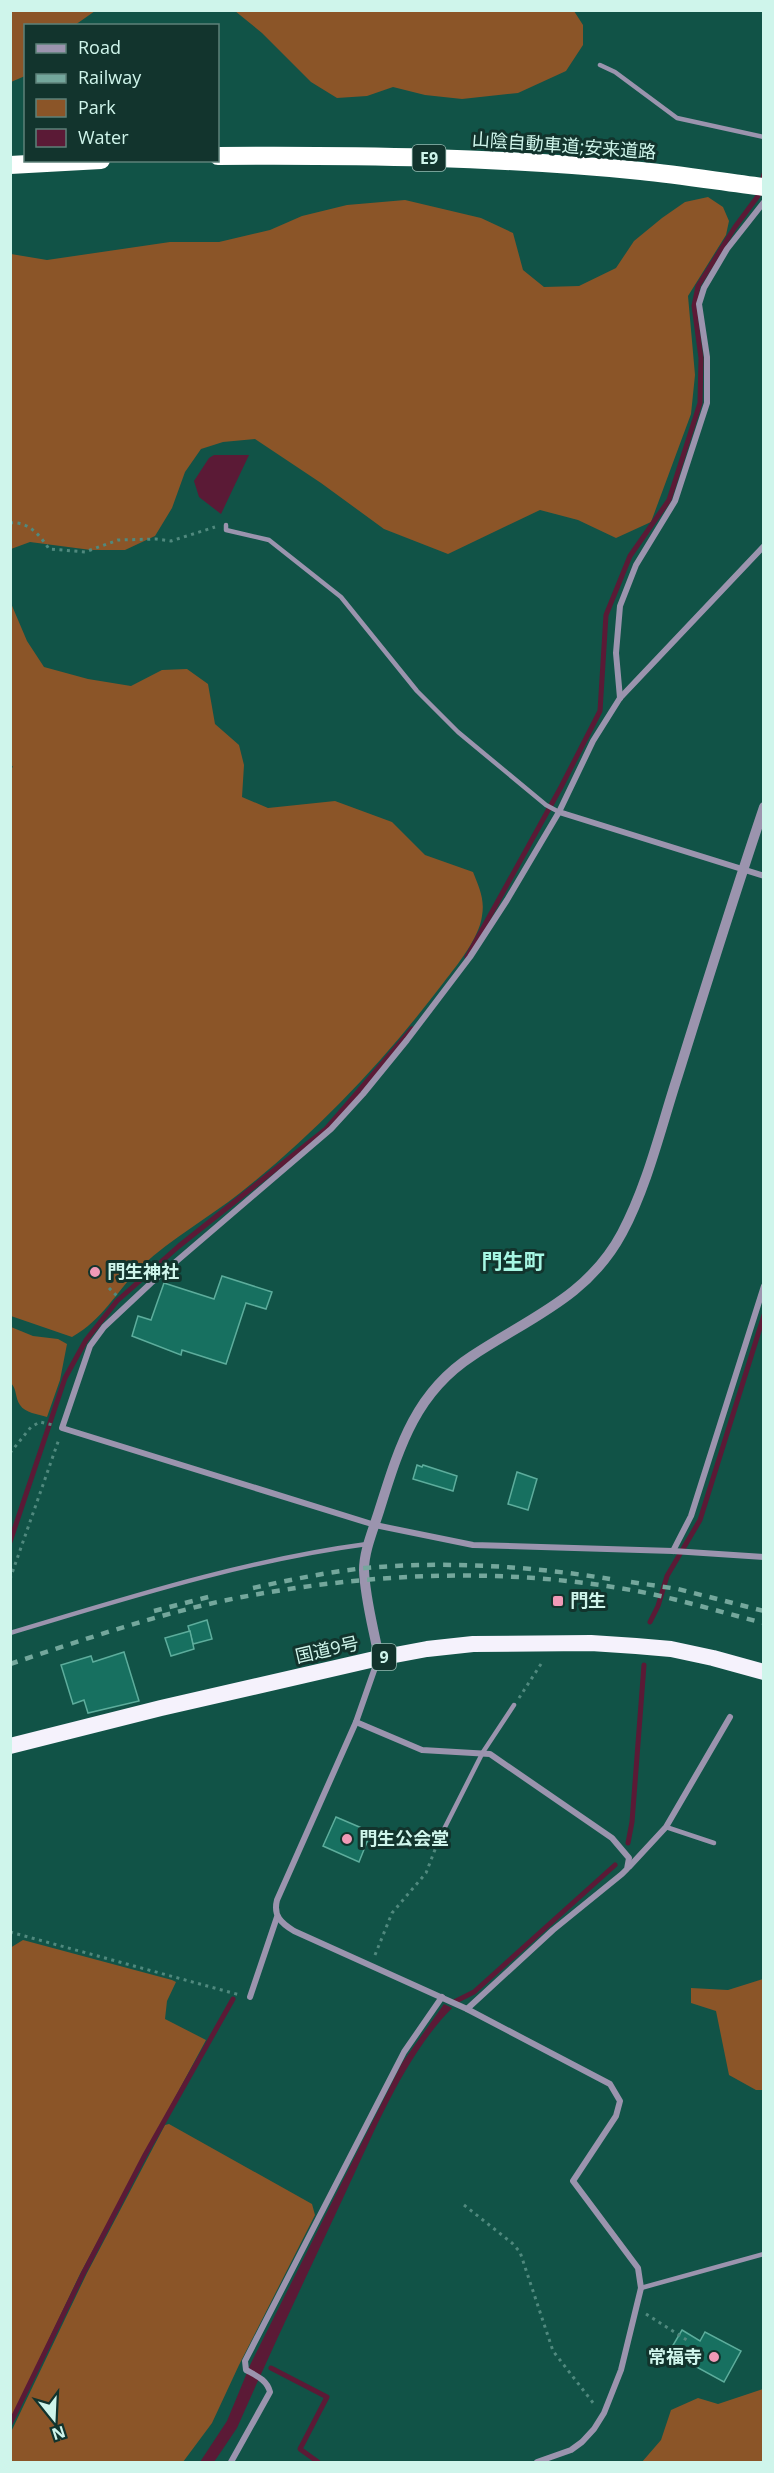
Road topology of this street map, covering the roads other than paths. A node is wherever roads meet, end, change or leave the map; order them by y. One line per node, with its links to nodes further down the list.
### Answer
1 (600, 65): 2 (lane)
2 (764, 137)
3 (219, 156): 6 (highway, 山陰自動車道;安来道路 / E9)
4 (65, 162): 5 (highway)
5 (10, 165)
6 (764, 187)
7 (764, 202): 10 (street)
8 (226, 525): 12 (lane)
9 (764, 546): 10 (street)
10 (620, 698): 12 (street)
11 (764, 807): 13 (street)
12 (556, 811): 13 (street); 16 (street)
13 (743, 870): 14 (street); 16 (street)
14 (764, 876)
15 (764, 1286): 18 (street)
16 (375, 1525): 17 (street); 18 (street)
17 (370, 1544): 20 (lane); 21 (street)
18 (675, 1552): 19 (street)
19 (764, 1557)
20 (10, 1633)
21 (379, 1658): 22 (highway, 国道9号 / 9); 25 (street); 26 (highway, 国道9号 / 9)
22 (764, 1672)
23 (514, 1705): 27 (lane)
24 (730, 1717): 28 (street)
25 (356, 1722): 27 (street); 32 (street)
26 (10, 1746)
27 (483, 1752): 29 (lane); 31 (street)
28 (666, 1827): 30 (lane); 31 (street)
29 (440, 1838)
30 (714, 1843)
31 (627, 1869): 35 (street)
32 (277, 1917): 33 (street); 34 (street)
33 (250, 1996)
34 (445, 1999): 35 (street); 38 (street)
35 (467, 2009): 37 (street)
36 (764, 2254): 37 (lane)
37 (641, 2288): 39 (street)
38 (231, 2463)
39 (537, 2463)

